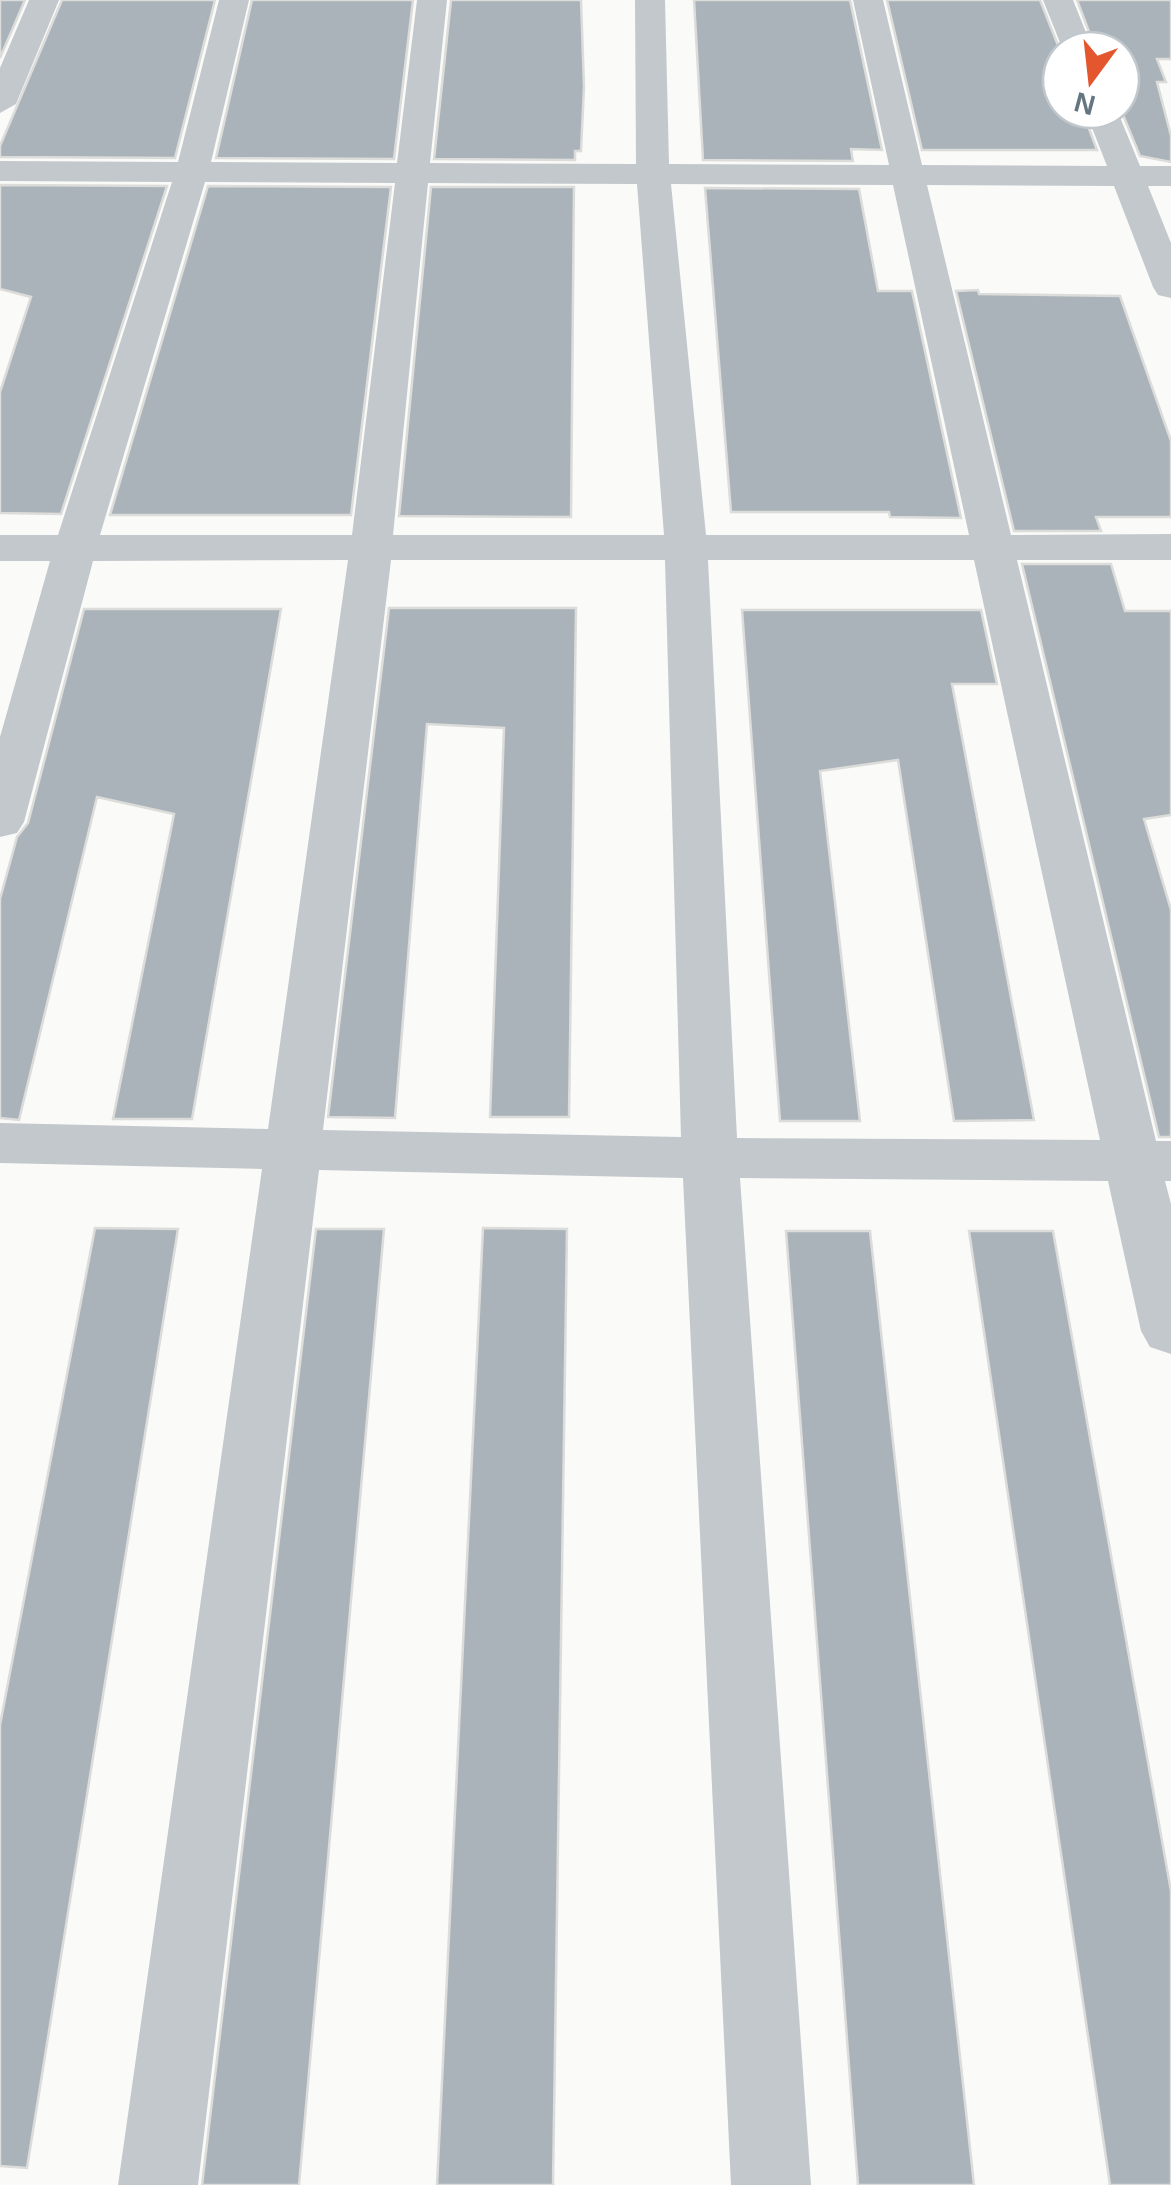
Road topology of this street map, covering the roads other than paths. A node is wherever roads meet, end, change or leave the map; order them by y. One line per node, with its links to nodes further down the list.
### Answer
1 (44, 0): 8 (street)
2 (234, 0): 11 (street)
3 (432, 0): 12 (street)
4 (650, 0): 13 (street)
5 (868, 0): 14 (street)
6 (1058, 0): 7 (street)
7 (1070, 30)
8 (0, 104)
9 (1109, 130): 15 (street)
10 (0, 171): 11 (street)
11 (192, 171): 12 (street); 21 (street)
12 (413, 172): 13 (street); 22 (street)
13 (653, 174): 14 (street); 18 (street)
14 (907, 174): 15 (street); 23 (street)
15 (1126, 176): 16 (street); 17 (street)
16 (1171, 176)
17 (1171, 286)
18 (686, 546): 22 (street); 23 (street); 27 (street)
19 (1171, 547): 23 (street)
20 (0, 548): 21 (street)
21 (75, 548): 22 (street); 24 (street)
22 (371, 548): 26 (street)
23 (993, 548): 28 (street)
24 (0, 822)
25 (0, 1143): 26 (street)
26 (294, 1146): 27 (street); 30 (street)
27 (710, 1158): 28 (street); 31 (street)
28 (1153, 1161): 29 (street)
29 (1171, 1331)
30 (158, 2185)
31 (771, 2185)

